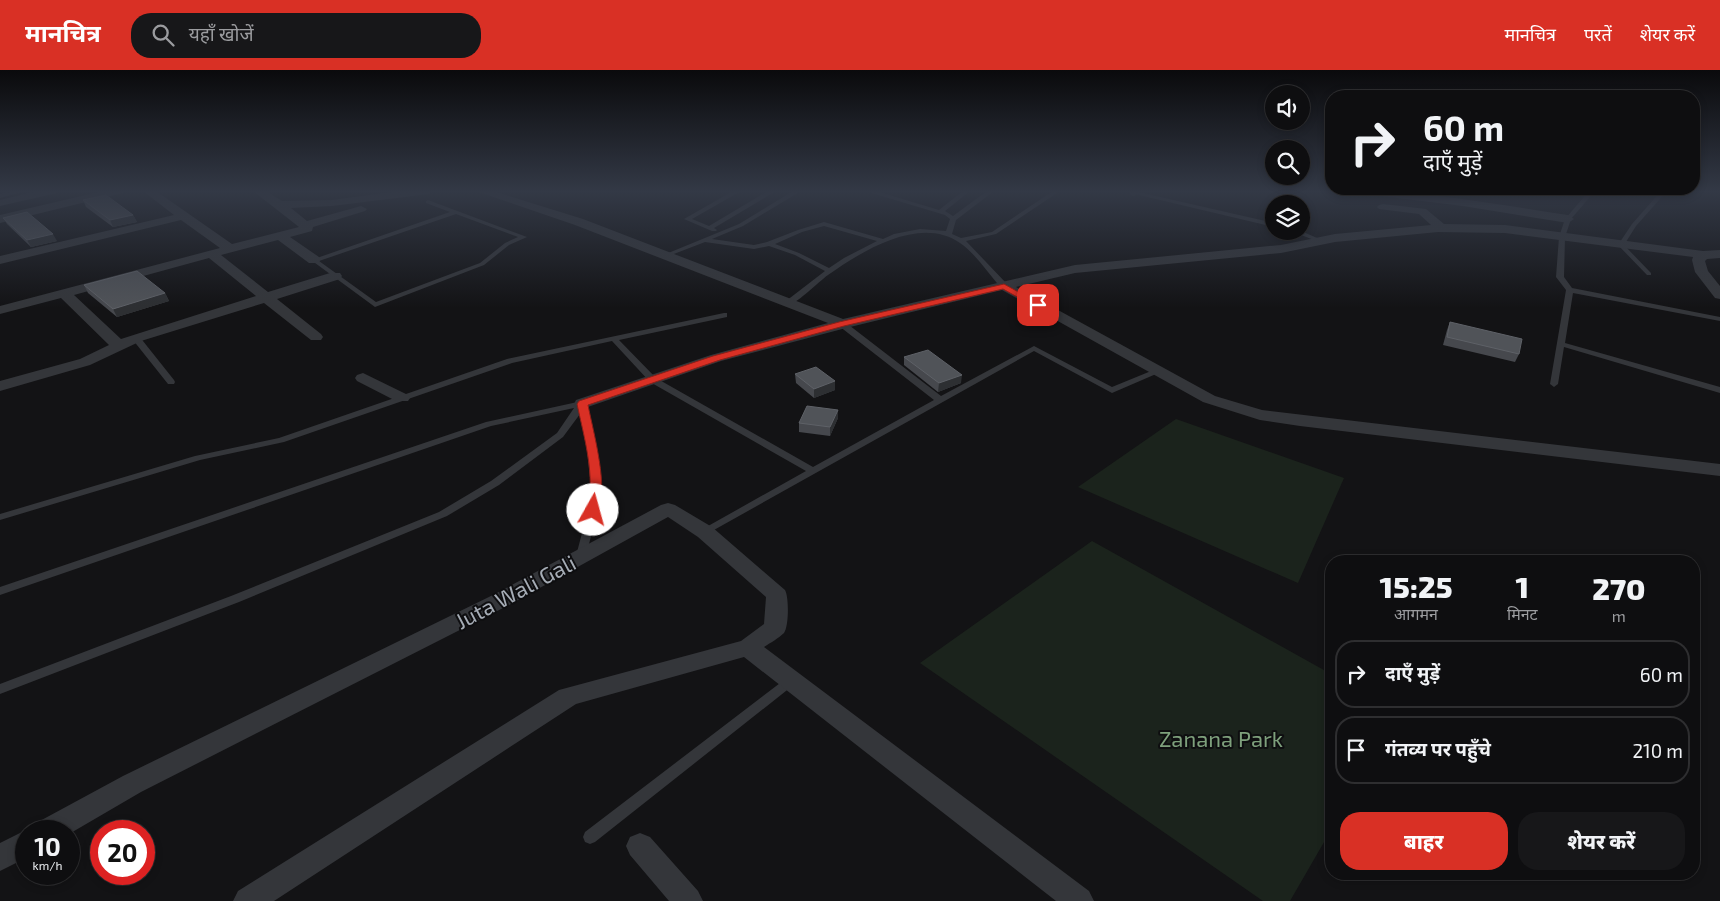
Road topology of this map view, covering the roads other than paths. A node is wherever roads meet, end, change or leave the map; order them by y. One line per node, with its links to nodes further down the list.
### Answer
1 (126, 230): 35 (street)
2 (203, 230): 30 (street)
3 (302, 230): 21 (street)
4 (404, 230): 36 (lane)
5 (501, 230): 39 (lane)
6 (599, 230): 34 (street)
7 (712, 230): 19 (lane)
8 (731, 230): 19 (lane)
9 (801, 230): 28 (lane)
10 (844, 230): 26 (lane)
11 (917, 230): 26 (lane)
12 (929, 230): 20 (lane)
13 (950, 230): 20 (lane)
14 (999, 230): 25 (lane)
15 (1434, 230): 27 (street)
16 (1511, 230): 23 (street)
17 (1564, 230): 23 (lane)
18 (1631, 230): 29 (lane)
19 (722, 234): 24 (lane)
20 (948, 235): 25 (lane)
21 (281, 236): 30 (street); 36 (street)
22 (1310, 237): 27 (lane)
23 (1562, 237): 29 (street); 41 (lane)
24 (705, 240): 28 (lane); 34 (lane)
25 (961, 240): 40 (lane)
26 (884, 241): 37 (lane)
27 (1321, 241): 40 (street)
28 (769, 244): 37 (lane)
29 (1621, 245): 33 (street); 38 (lane)
30 (230, 249): 31 (street)
31 (212, 254): 42 (street); 44 (street)
32 (1720, 254): 33 (street)
33 (1703, 255): 43 (street)
34 (664, 256): 45 (street)
35 (0, 260)
36 (314, 260): 39 (lane)
37 (829, 270): 45 (lane)
38 (1649, 274)
39 (335, 276): 44 (street)
40 (1004, 286): 49 (street); 55 (street)
41 (1570, 290): 48 (lane); 53 (lane)
42 (64, 293): 46 (street); 54 (street)
43 (1720, 295)
44 (266, 298): 50 (street); 51 (street)
45 (789, 303): 49 (street)
46 (0, 310)
47 (724, 315): 52 (lane)
48 (1720, 318)
49 (842, 324): 57 (street); 63 (lane)
50 (136, 338): 54 (street); 58 (lane)
51 (316, 338)
52 (613, 338): 57 (lane); 62 (lane)
53 (1561, 344): 59 (lane); 61 (lane)
54 (119, 346): 60 (street)
55 (1159, 371): 63 (lane); 65 (street)
56 (363, 378): 62 (street)
57 (653, 380): 64 (street); 66 (lane)
58 (171, 382)
59 (1554, 384)
60 (0, 386)
61 (1720, 390)
62 (402, 398): 67 (lane)
63 (940, 400): 66 (lane)
64 (582, 404): 69 (lane); 70 (lane); 73 (lane)
65 (1720, 470)
66 (813, 471): 68 (lane)
67 (0, 516)
68 (704, 532): 69 (street, Juta Wali Gali); 71 (street, Juta Wali Gali)
69 (581, 556): 74 (street, Juta Wali Gali)
70 (0, 591)
71 (748, 647): 72 (street); 79 (street, Juta Wali Gali)
72 (792, 680): 75 (lane); 81 (street)
73 (0, 689)
74 (68, 820)
75 (590, 836)
76 (640, 846): 80 (street)
77 (15, 849): 78 (street)
78 (0, 858)
79 (248, 901)
80 (688, 901)
81 (1079, 901)

